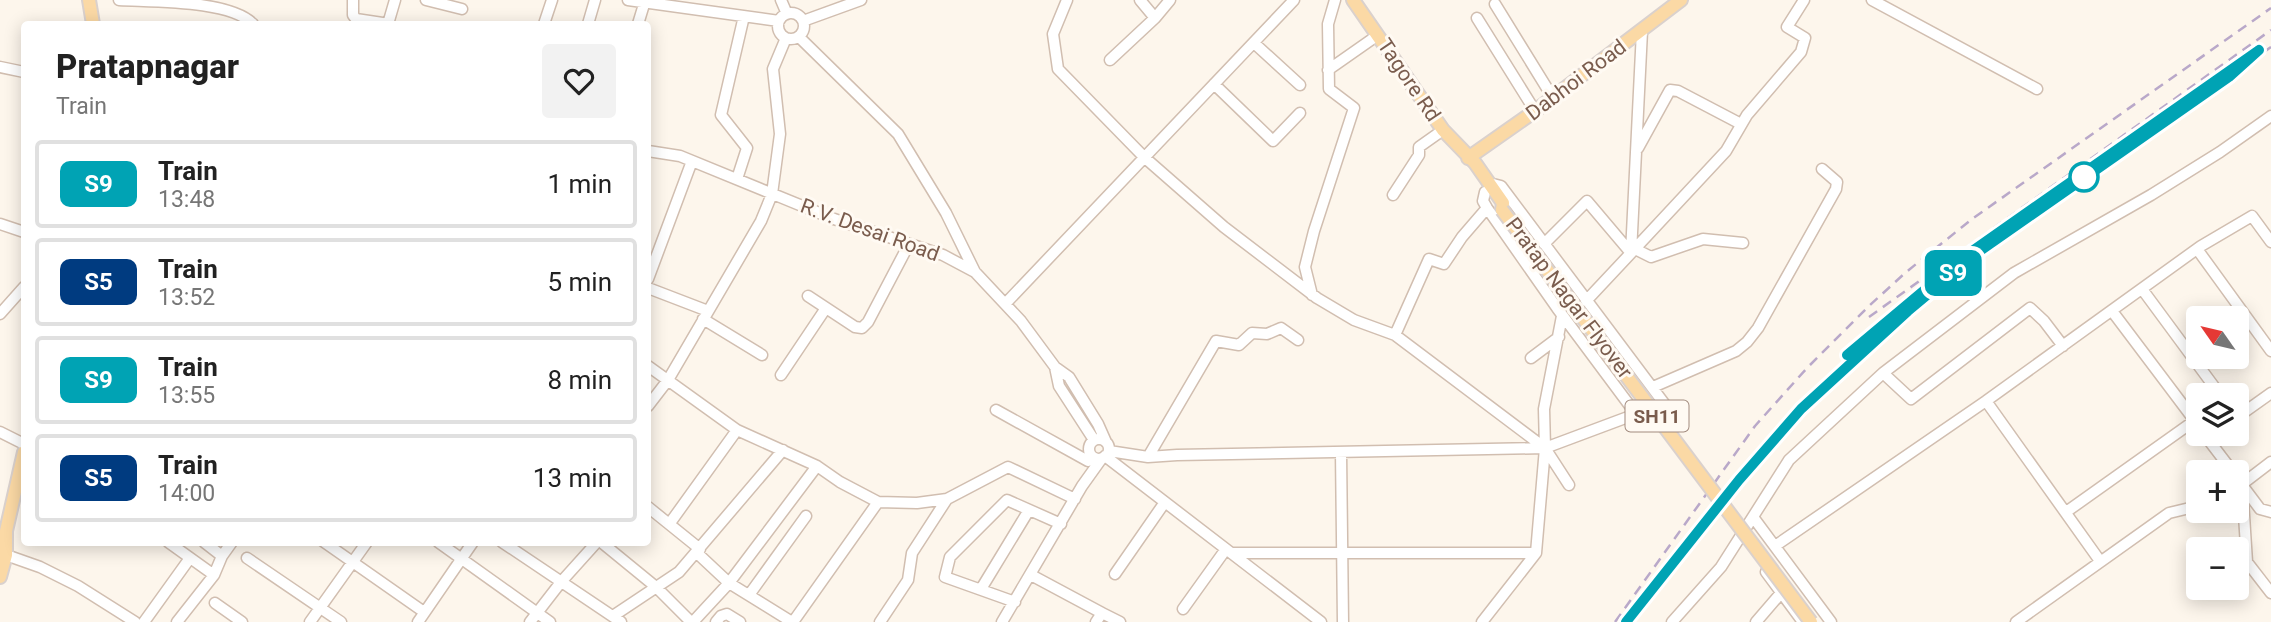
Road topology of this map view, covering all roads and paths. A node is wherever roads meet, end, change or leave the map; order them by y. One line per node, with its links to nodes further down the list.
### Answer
1 (89, 0): 27 (main road)
2 (119, 0): 28 (street)
3 (353, 0): 29 (street)
4 (394, 0): 30 (street)
5 (426, 0): 22 (street)
6 (552, 0): 31 (street)
7 (595, 0): 32 (street)
8 (628, 0): 20 (street)
9 (781, 0): 24 (street)
10 (861, 0): 34 (street)
11 (1067, 0): 55 (street)
12 (1140, 0): 25 (street)
13 (1170, 0): 25 (street)
14 (1294, 0): 39 (street)
15 (1335, 0): 42 (street)
16 (1353, 0): 36 (main road, Tagore Rd)
17 (1681, 0): 35 (main road, Dabhoi Road)
18 (1804, 0): 51 (street)
19 (1872, 0): 46 (street)
20 (645, 1): 23 (street); 33 (street)
21 (1495, 4): 47 (street)
22 (462, 9)
23 (744, 16): 24 (street); 59 (street)
24 (783, 17): 34 (street); 38 (street)
25 (1156, 18): 40 (street)
26 (1477, 18): 48 (street)
27 (92, 21)
28 (250, 21)
29 (369, 21)
30 (389, 21)
31 (545, 21)
32 (589, 21)
33 (639, 21)
34 (803, 21): 37 (street)
35 (1642, 32): 47 (main road, Dabhoi Road); 54 (street)
36 (1378, 35): 42 (street); 52 (main road, Tagore Rd)
37 (799, 37): 38 (street); 72 (street)
38 (786, 38): 60 (street)
39 (1254, 43): 44 (street); 45 (street)
40 (1110, 60)
41 (0, 67): 43 (street)
42 (1328, 70): 76 (street)
43 (21, 71)
44 (1214, 84): 49 (street); 55 (street)
45 (1300, 85)
46 (2037, 89)
47 (1553, 98): 48 (main road, Dabhoi Road)
48 (1535, 111): 56 (main road, Dabhoi Road)
49 (1300, 113)
50 (2271, 116): 94 (street)
51 (1741, 124): 54 (street); 70 (street)
52 (1443, 130): 56 (main road, Tagore Rd); 61 (street)
53 (651, 151): 57 (street, R.V. Desai Road)
54 (1636, 152): 70 (street)
55 (1144, 158): 76 (street); 79 (street)
56 (1468, 158): 62 (main road, Tagore Rd)
57 (692, 161): 59 (street, R.V. Desai Road); 71 (street)
58 (1822, 169): 98 (street)
59 (737, 179): 60 (street, R.V. Desai Road)
60 (772, 194): 67 (street, R.V. Desai Road); 83 (street)
61 (1393, 195)
62 (1490, 195): 68 (street); 84 (street); 85 (street); 203 (main road, Pratap Nagar Flyover / SH11, bridge)
63 (0, 224): 64 (street)
64 (21, 231)
65 (2271, 242): 69 (street)
66 (1743, 243): 70 (street)
67 (909, 244): 72 (street, R.V. Desai Road); 80 (street)
68 (1544, 244): 70 (street); 78 (street)
69 (2197, 250): 74 (street); 89 (street)
70 (1633, 251): 78 (street)
71 (651, 271)
72 (975, 272): 79 (street, R.V. Desai Road)
73 (651, 289): 83 (street)
74 (2142, 289): 81 (street); 97 (street)
75 (21, 290): 82 (street)
76 (1312, 295): 85 (street)
77 (808, 296): 80 (street)
78 (1586, 301): 98 (street)
79 (1006, 303): 92 (street, R.V. Desai Road)
80 (826, 308): 95 (street)
81 (2112, 311): 88 (street); 104 (street)
82 (0, 314)
83 (705, 315): 90 (street); 96 (street)
84 (1562, 316): 86 (street); 105 (street)
85 (1395, 335): 111 (street)
86 (1559, 337): 91 (street); 111 (street)
87 (1298, 340): 115 (street)
88 (2063, 346): 94 (street); 100 (street)
89 (2271, 351)
90 (762, 355)
91 (1531, 358)
92 (1055, 367): 109 (street, R.V. Desai Road); 113 (street, R.V. Desai Road)
93 (651, 368): 96 (street)
94 (1883, 373): 134 (street)
95 (781, 375)
96 (668, 380): 101 (street); 106 (street)
97 (2211, 383)
98 (1653, 387): 105 (street)
99 (2271, 393): 102 (street)
100 (1986, 401): 131 (street); 150 (street)
101 (651, 402)
102 (2249, 409)
103 (996, 410): 116 (street)
104 (2186, 410)
105 (1636, 414): 111 (street)
106 (737, 430): 112 (street); 135 (street)
107 (2186, 430): 131 (street)
108 (0, 432): 110 (street)
109 (1094, 440): 113 (street); 116 (street)
110 (21, 442)
111 (1545, 448): 114 (street); 121 (street); 153 (street)
112 (783, 450): 119 (street); 151 (street)
113 (1106, 452): 115 (street); 116 (street); 122 (street); 127 (street)
114 (1342, 452): 115 (street); 154 (street)
115 (1148, 457)
116 (1089, 458): 122 (street)
117 (2271, 461): 120 (street)
118 (21, 463): 138 (main road)
119 (817, 466): 126 (street); 167 (street)
120 (2249, 476)
121 (1569, 485)
122 (1082, 486): 125 (street)
123 (2249, 496): 132 (street)
124 (947, 499): 125 (street); 126 (street); 194 (street)
125 (1075, 499): 137 (street)
126 (878, 502): 193 (street)
127 (1165, 502): 152 (street); 162 (street)
128 (651, 509): 135 (street)
129 (2186, 509): 160 (street)
130 (1029, 510): 137 (street); 169 (street); 169 (street)
131 (2066, 512): 160 (street)
132 (2271, 512)
133 (806, 516): 172 (street)
134 (1753, 517): 139 (street); 150 (street)
135 (670, 523): 151 (street)
136 (2243, 523): 171 (street)
137 (1061, 524): 164 (street)
138 (3, 529): 155 (main road)
139 (1741, 538): 170 (street); 200 (street)
140 (174, 546): 157 (street)
141 (209, 546): 156 (street)
142 (229, 546): 156 (street)
143 (330, 546): 161 (street)
144 (364, 546): 161 (street)
145 (443, 546): 159 (street)
146 (470, 546): 159 (street)
147 (509, 546): 166 (street)
148 (595, 546): 166 (street)
149 (604, 546): 168 (street)
150 (1774, 546): 204 (street)
151 (699, 551): 167 (street); 168 (street)
152 (1229, 551): 154 (street); 176 (street); 197 (street)
153 (1536, 553): 154 (street); 199 (street)
154 (1342, 554): 198 (street)
155 (6, 555): 165 (main road); 181 (street)
156 (222, 556): 163 (street)
157 (190, 558): 163 (street); 182 (street)
158 (247, 558): 175 (street)
159 (461, 559): 177 (street); 178 (street)
160 (2100, 561): 205 (street)
161 (353, 562): 175 (street); 177 (street)
162 (1115, 574)
163 (214, 575): 183 (street)
164 (1031, 575): 173 (street); 179 (street)
165 (0, 578)
166 (561, 582): 178 (street); 180 (street)
167 (729, 583): 172 (street); 190 (street)
168 (656, 587): 180 (street); 190 (street)
169 (981, 589): 173 (street)
170 (1782, 593): 201 (street); 202 (street)
171 (2271, 593)
172 (749, 595): 193 (street)
173 (1014, 602): 195 (street)
174 (215, 603): 184 (street)
175 (321, 607): 185 (street); 186 (street)
176 (1183, 609)
177 (424, 612): 187 (street)
178 (537, 612): 188 (street); 189 (street)
179 (1099, 618): 196 (street)
180 (617, 619)
181 (132, 622)
182 (145, 622)
183 (177, 622)
184 (242, 622)
185 (310, 622)
186 (341, 622)
187 (418, 622)
188 (530, 622)
189 (550, 622)
190 (692, 622)
191 (716, 622): 192 (street)
192 (740, 622)
193 (793, 622)
194 (880, 622)
195 (1002, 622)
196 (1120, 622)
197 (1321, 622)
198 (1343, 622)
199 (1482, 622)
200 (1672, 622)
201 (1756, 622)
202 (1802, 622)
203 (1811, 622)
204 (1831, 622)
205 (2017, 622)

